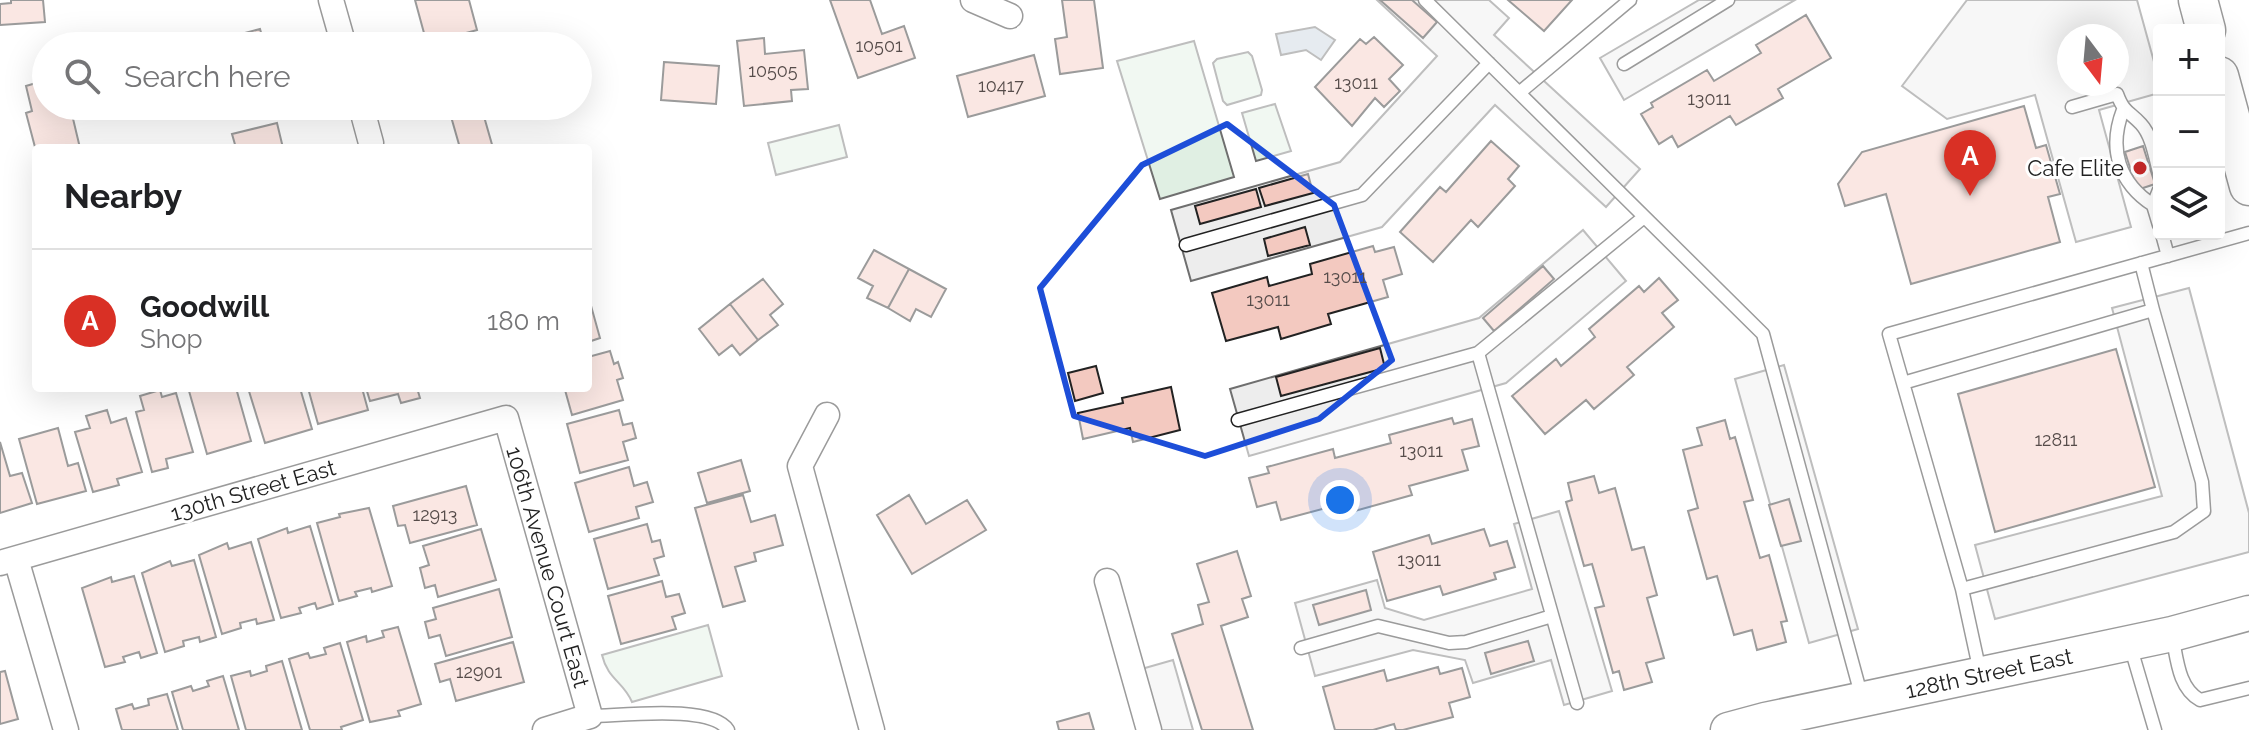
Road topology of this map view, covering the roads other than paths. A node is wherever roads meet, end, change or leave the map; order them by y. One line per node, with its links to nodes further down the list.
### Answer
1 (331, 0): 9 (street)
2 (973, 0): 7 (street)
3 (1425, 0): 10 (lane)
4 (1630, 0): 12 (lane)
5 (1728, 0): 11 (lane)
6 (2198, 0): 8 (main road)
7 (1010, 16)
8 (2204, 24)
9 (340, 32)
10 (1489, 63): 12 (lane); 24 (lane)
11 (1624, 64)
12 (1519, 93): 21 (lane)
13 (2228, 94): 19 (main road)
14 (2072, 107): 15 (lane)
15 (2123, 110): 18 (lane); 20 (lane)
16 (365, 120): 17 (street)
17 (371, 143)
18 (2158, 168)
19 (2249, 186)
20 (2153, 205)
21 (1644, 217): 28 (lane); 43 (lane)
22 (2249, 233): 25 (lane)
23 (2164, 240): 25 (lane)
24 (1186, 245)
25 (2168, 256): 26 (lane)
26 (2141, 263): 27 (lane); 29 (lane)
27 (2153, 310): 29 (lane); 35 (lane)
28 (1478, 353): 32 (lane); 37 (lane)
29 (1903, 383): 35 (lane)
30 (827, 415): 50 (street)
31 (506, 418): 33 (street, 130th Street East); 45 (street, 106th Avenue Court East)
32 (1238, 420)
33 (8, 561): 47 (street)
34 (1107, 581): 51 (street)
35 (1962, 589): 41 (lane)
36 (2249, 613): 38 (street, 128th Street East)
37 (1552, 616): 40 (lane); 44 (lane)
38 (2172, 634): 39 (street, 128th Street East); 42 (lane)
39 (2129, 643): 41 (street, 128th Street East); 53 (lane)
40 (1301, 648)
41 (1981, 674): 43 (street, 128th Street East)
42 (2249, 688)
43 (1862, 700): 46 (street, 128th Street East)
44 (1577, 703)
45 (590, 716): 48 (street); 49 (lane)
46 (1766, 725): 52 (street, 128th Street East)
47 (66, 730)
48 (545, 730)
49 (728, 730)
50 (872, 730)
51 (1149, 730)
52 (1728, 730)
53 (2155, 730)

